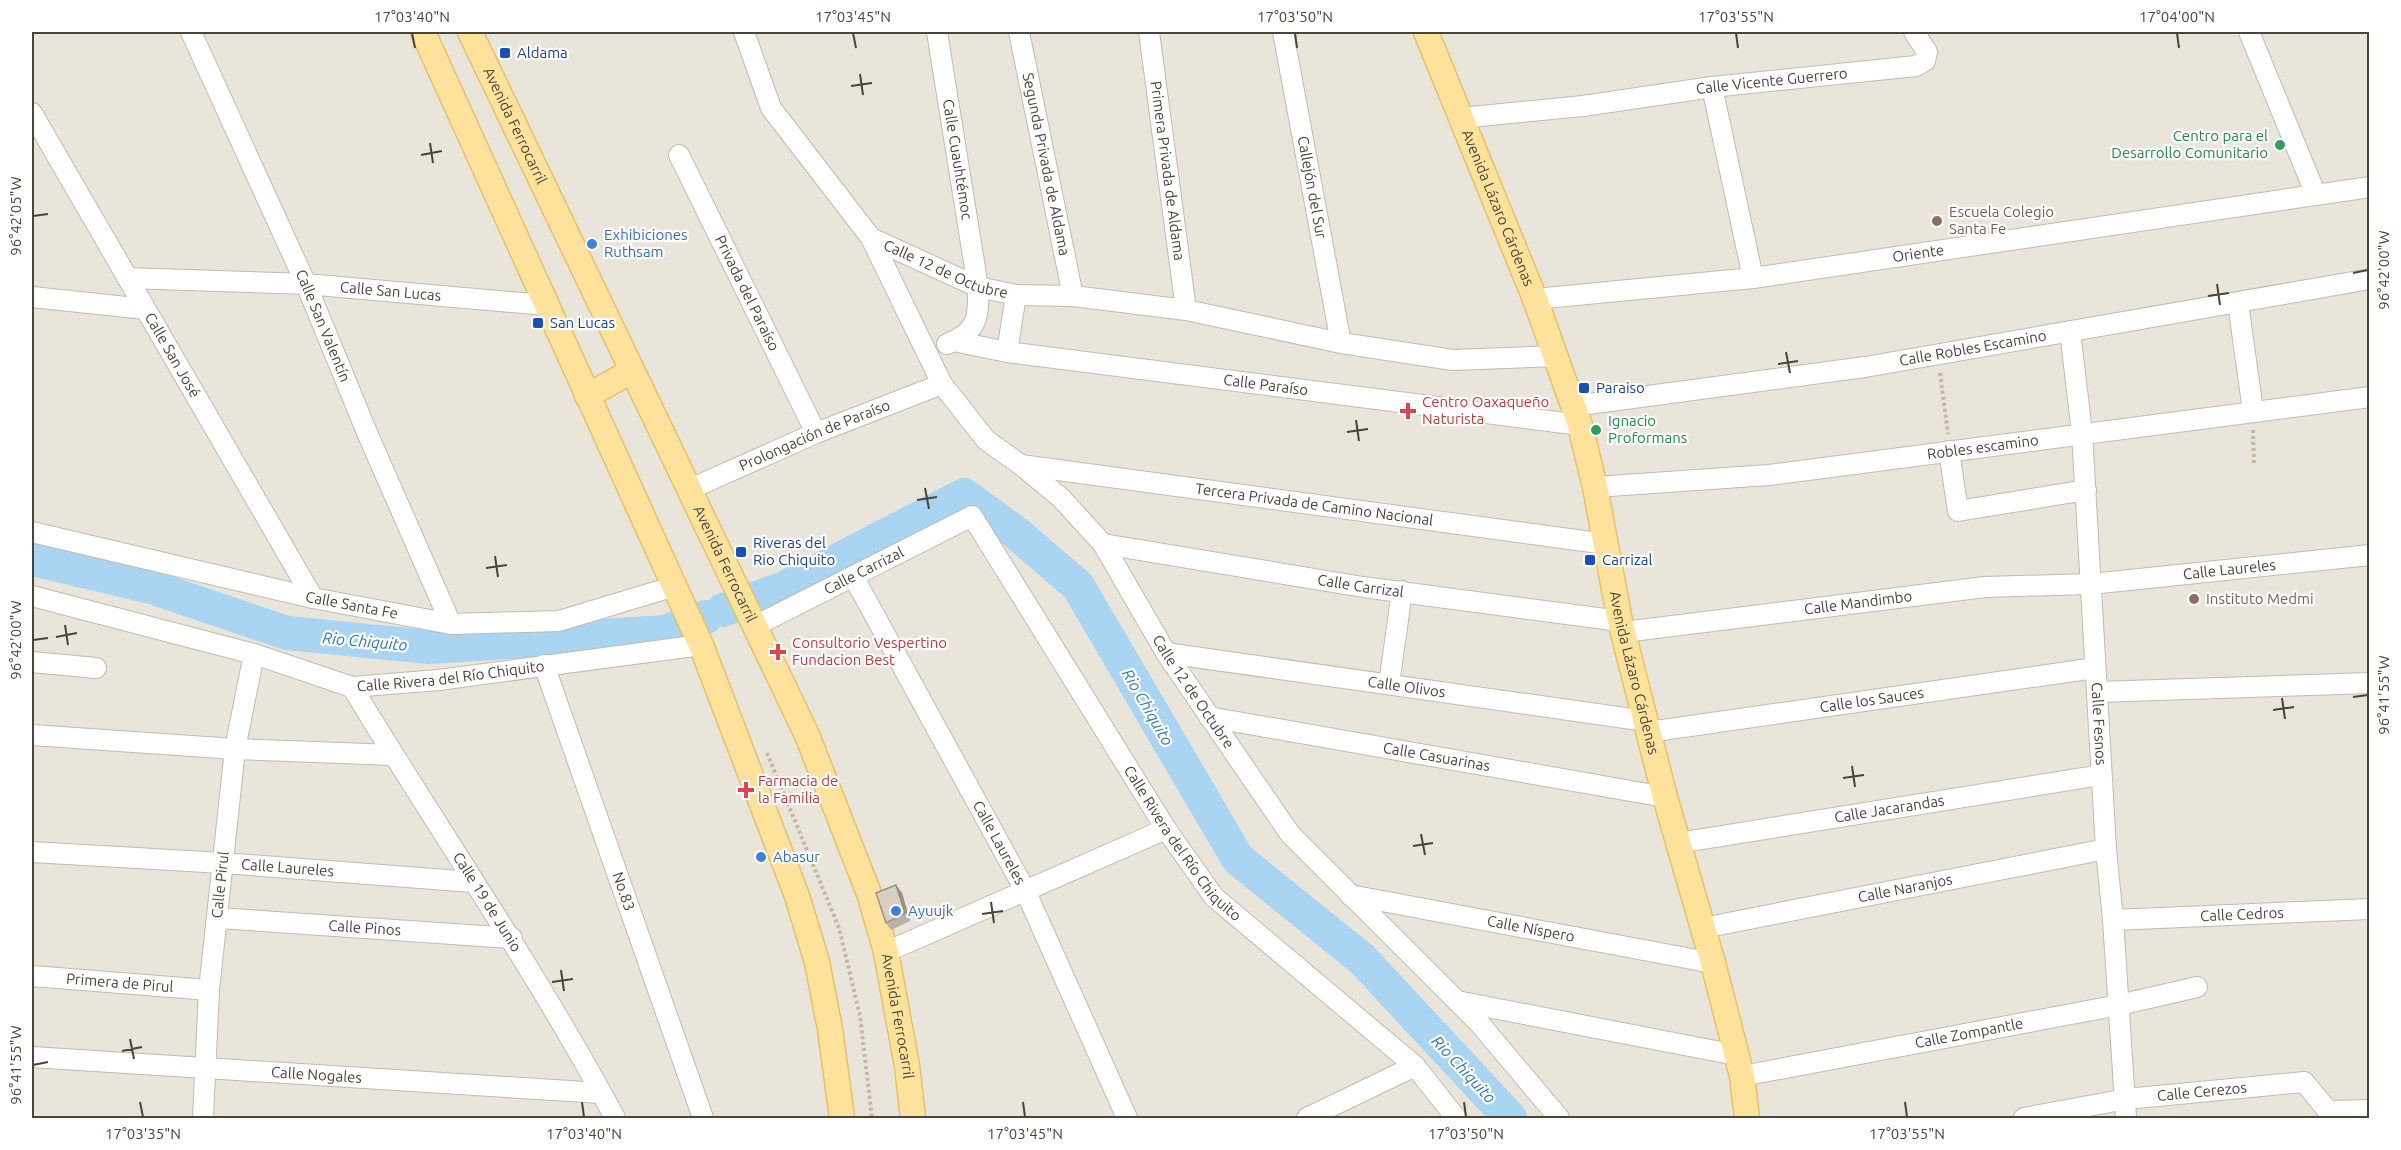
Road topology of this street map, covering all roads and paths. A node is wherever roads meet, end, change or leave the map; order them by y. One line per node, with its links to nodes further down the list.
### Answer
1 (191, 32): 22 (street, Calle San Valentín)
2 (423, 32): 29 (main road)
3 (470, 32): 39 (main road, Avenida Ferrocarril)
4 (744, 32): 18 (street, Calle 12 de Octubre)
5 (937, 32): 23 (street, Calle Cuauhtémoc)
6 (1019, 32): 25 (street, Segunda Privada de Aldama)
7 (1149, 32): 31 (street, Primera Privada de Aldama)
8 (1283, 32): 34 (street, Callejón del Sur)
9 (1426, 32): 14 (main road, Avenida Lázaro Cárdenas)
10 (1914, 32): 12 (street, Calle Vicente Guerrero)
11 (2251, 32): 17 (street)
12 (1712, 87): 14 (street, Calle Vicente Guerrero); 20 (street)
13 (32, 113): 19 (street, Calle San José)
14 (1460, 118): 27 (main road, Avenida Lázaro Cárdenas)
15 (679, 155): 45 (street, Privada del Paraíso)
16 (2370, 187): 17 (street, Oriente)
17 (2316, 195): 20 (street, Oriente)
18 (871, 238): 23 (street, Calle 12 de Octubre); 35 (street, Calle 12 de Octubre)
19 (127, 278): 22 (street, Calle San Lucas); 30 (street, Calle San José)
20 (1753, 278): 27 (street, Oriente)
21 (2370, 279): 28 (street, Calle Robles Escamino)
22 (306, 284): 29 (street, Calle San Lucas); 65 (street, Calle San Valentín)
23 (978, 287): 24 (street, Calle 12 de Octubre); 33 (street, Calle Cuauhtémoc)
24 (1016, 295): 25 (street, Calle 12 de Octubre); 36 (street)
25 (1073, 296): 31 (street, Calle 12 de Octubre)
26 (32, 297): 30 (street)
27 (1535, 299): 38 (main road, Avenida Lázaro Cárdenas)
28 (2238, 303): 32 (street, Calle Robles Escamino); 43 (street)
29 (545, 305): 41 (main road)
30 (145, 309): 63 (street, Calle San José)
31 (1186, 310): 34 (street, Calle 12 de Octubre)
32 (2070, 332): 37 (street, Calle Robles Escamino); 46 (street, Calle Fesnos)
33 (954, 341): 35 (street); 36 (street, Calle Paraíso)
34 (1341, 343): 38 (street, Calle 12 de Octubre)
35 (928, 351): 40 (street, Calle 12 de Octubre)
36 (1007, 352): 44 (street, Calle Paraíso)
37 (1938, 354): 44 (street, Calle Robles Escamino); 47 (path)
38 (1556, 356): 44 (main road, Avenida Lázaro Cárdenas)
39 (632, 371): 41 (main road); 51 (main road, Avenida Ferrocarril)
40 (942, 384): 45 (street, Prolongación de Paraíso); 48 (street, Calle 12 de Octubre)
41 (587, 396): 61 (main road)
42 (2370, 397): 43 (street, Robles escamino)
43 (2253, 411): 46 (street, Robles escamino); 49 (path)
44 (1576, 415): 50 (main road, Avenida Lázaro Cárdenas)
45 (816, 433): 51 (street, Prolongación de Paraíso)
46 (2082, 433): 47 (street, Robles escamino); 52 (street, Calle Fesnos)
47 (1949, 451): 50 (street, Robles escamino); 52 (street)
48 (1022, 465): 55 (street, Calle 12 de Octubre); 56 (street, Tercera Privada de Camino Nacional)
49 (2254, 466)
50 (1595, 487): 56 (main road, Avenida Lázaro Cárdenas)
51 (688, 490): 64 (main road, Avenida Ferrocarril)
52 (2086, 490): 59 (street, Calle Fesnos)
53 (972, 516): 58 (street, Calle Carrizal); 85 (street, Calle Rivera del Río Chiquito)
54 (32, 532): 63 (street, Calle Santa Fe)
55 (1103, 544): 60 (street, Calle Carrizal); 68 (street, Calle 12 de Octubre)
56 (1606, 544): 66 (main road, Avenida Lázaro Cárdenas)
57 (2370, 555): 59 (street, Calle Laureles)
58 (853, 576): 64 (street, Calle Carrizal); 91 (street, Calle Laureles)
59 (2091, 584): 66 (street, Calle Mandimbo); 73 (street, Calle Fesnos)
60 (1402, 591): 66 (street, Calle Carrizal); 75 (street)
61 (678, 592): 65 (street, Calle Santa Fe); 67 (main road)
62 (32, 596): 69 (street, Calle Rivera del Río Chiquito)
63 (313, 598): 65 (street, Calle Santa Fe)
64 (753, 621): 98 (main road, Avenida Ferrocarril)
65 (451, 624)
66 (1622, 627): 79 (main road, Avenida Lázaro Cárdenas)
67 (698, 639): 71 (street, Calle Rivera del Río Chiquito); 115 (main road)
68 (1166, 653): 75 (street, Calle Olivos); 78 (street, Calle 12 de Octubre)
69 (254, 654): 76 (street, Calle Rivera del Río Chiquito); 81 (street, Calle Pirul)
70 (32, 662): 72 (street)
71 (544, 665): 76 (street, Calle Rivera del Río Chiquito); 114 (street, No.83)
72 (96, 668)
73 (2095, 668): 77 (street, Calle Fesnos); 79 (street, Calle los Sauces)
74 (2370, 683): 77 (street)
75 (1389, 684): 79 (street, Calle Olivos)
76 (352, 687): 82 (street, Calle 19 de Junio)
77 (2097, 692): 83 (street, Calle Fesnos)
78 (1209, 717): 84 (street, Calle Casuarinas); 92 (street, Calle 12 de Octubre)
79 (1647, 727): 84 (main road, Avenida Lázaro Cárdenas)
80 (32, 735): 81 (street)
81 (235, 749): 82 (street); 89 (street, Calle Pirul)
82 (393, 755): 90 (street, Calle 19 de Junio)
83 (2101, 775): 86 (street, Calle Jacarandas); 87 (street, Calle Fesnos)
84 (1665, 797): 86 (main road, Avenida Lázaro Cárdenas)
85 (1166, 829): 91 (street); 106 (street, Calle Rivera del Río Chiquito)
86 (1678, 843): 96 (main road, Avenida Lázaro Cárdenas)
87 (2106, 849): 95 (street, Calle Fesnos); 96 (street, Calle Naranjos)
88 (32, 852): 89 (street, Calle Laureles)
89 (223, 863): 90 (street, Calle Laureles); 94 (street, Calle Pirul)
90 (474, 882): 97 (street, Calle 19 de Junio)
91 (1025, 890): 98 (street); 117 (street, Calle Laureles)
92 (1350, 895): 99 (street, Calle Níspero); 103 (street, Calle 12 de Octubre)
93 (2370, 909): 95 (street, Calle Cedros)
94 (218, 918): 97 (street, Calle Pinos); 102 (street, Calle Pirul)
95 (2113, 920): 104 (street, Calle Fesnos)
96 (1704, 928): 99 (main road, Avenida Lázaro Cárdenas)
97 (512, 938): 109 (street, Calle 19 de Junio)
98 (886, 952): 116 (main road, Avenida Ferrocarril)
99 (1713, 963): 107 (main road, Avenida Lázaro Cárdenas)
100 (32, 976): 102 (street, Primera de Pirul)
101 (2197, 987): 104 (street, Calle Zompantle)
102 (209, 990): 108 (street, Calle Pirul)
103 (1457, 1001): 107 (street); 120 (street, Calle 12 de Octubre)
104 (2119, 1005): 107 (street, Calle Zompantle); 110 (street, Calle Fesnos)
105 (32, 1057): 108 (street, Calle Nogales)
106 (1415, 1066): 118 (street); 119 (street, Calle Rivera del Río Chiquito)
107 (1739, 1066): 121 (main road, Avenida Lázaro Cárdenas)
108 (205, 1069): 109 (street, Calle Nogales); 112 (street, Calle Pirul)
109 (601, 1093): 113 (street, Calle 19 de Junio)
110 (2126, 1109): 111 (street, Calle Cerezos); 122 (street, Calle Cerezos)
111 (2370, 1110)
112 (203, 1119)
113 (615, 1119)
114 (704, 1119)
115 (842, 1119)
116 (913, 1119)
117 (1127, 1119)
118 (1307, 1119)
119 (1456, 1119)
120 (1559, 1119)
121 (1748, 1119)
122 (2024, 1119)

